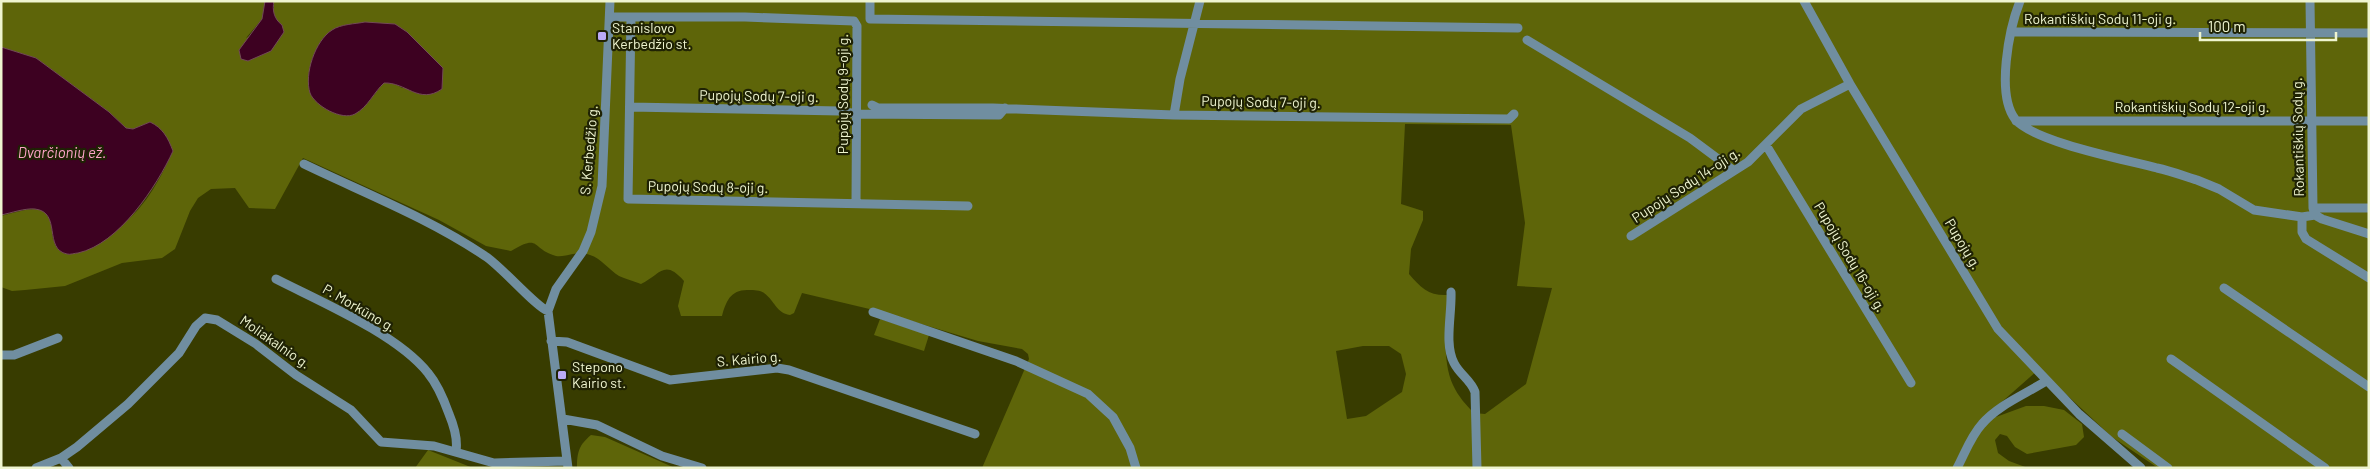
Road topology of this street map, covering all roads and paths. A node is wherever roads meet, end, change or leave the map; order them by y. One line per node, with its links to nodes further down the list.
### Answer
1 (610, 1): 7 (street, S. Kerbedžio g.)
2 (870, 1): 9 (street)
3 (1200, 1): 9 (street)
4 (1804, 1): 15 (street, Pupojų g.)
5 (2020, 1): 11 (street)
6 (2310, 1): 12 (street, Rokantiškių Sodų g.)
7 (610, 17): 8 (street, Pupojų Sodų 9-oji g.); 39 (street, S. Kerbedžio g.)
8 (631, 17): 17 (street, Pupojų Sodų 8-oji g.); 19 (street, Pupojų Sodų 9-oji g.)
9 (1194, 22): 10 (street); 21 (street)
10 (1518, 28)
11 (2011, 32): 12 (street, Rokantiškių Sodų 11-oji g.); 22 (street)
12 (2310, 33): 13 (street, Rokantiškių Sodų 11-oji g.); 23 (street, Rokantiškių Sodų g.)
13 (2369, 33)
14 (1528, 40): 27 (street)
15 (1850, 84): 25 (street, Pupojų Sodų 14-oji g.); 45 (street, Pupojų g.)
16 (872, 105): 18 (street, Pupojų Sodų 7-oji g.)
17 (630, 107): 19 (street, Pupojų Sodų 7-oji g.); 28 (street, Pupojų Sodų 8-oji g.)
18 (1005, 108): 19 (street, Pupojų Sodų 7-oji g.); 21 (street, Pupojų Sodų 7-oji g.)
19 (857, 114): 28 (street, Pupojų Sodų 9-oji g.)
20 (1514, 114): 21 (street, Pupojų Sodų 7-oji g.)
21 (1174, 115)
22 (2016, 121): 23 (street, Rokantiškių Sodų 12-oji g.); 32 (street)
23 (2312, 121): 24 (street, Rokantiškių Sodų 12-oji g.); 31 (street, Rokantiškių Sodų g.)
24 (2369, 121)
25 (1766, 144): 27 (street, Pupojų Sodų 14-oji g.); 46 (street, Pupojų Sodų 16-oji g.)
26 (304, 164): 39 (street)
27 (1733, 170): 34 (street, Pupojų Sodų 14-oji g.)
28 (856, 204): 29 (street, Pupojų Sodų 8-oji g.)
29 (968, 206)
30 (2369, 208): 31 (street)
31 (2314, 211): 32 (street); 33 (street, Rokantiškių Sodų g.)
32 (2302, 217): 35 (street)
33 (2369, 234)
34 (1631, 236)
35 (2369, 278)
36 (276, 279): 51 (street, P. Morkūno g.)
37 (2224, 288): 47 (street)
38 (1451, 292): 58 (street)
39 (548, 311): 42 (street, S. Kerbedžio g.)
40 (873, 312): 57 (street)
41 (58, 338): 43 (street)
42 (551, 341): 48 (street, S. Kerbedžio g.); 49 (street, S. Kairio g.)
43 (1, 355)
44 (2171, 359): 62 (street)
45 (2046, 381): 59 (street); 60 (street, Pupojų g.)
46 (1911, 383)
47 (2369, 387)
48 (563, 419): 53 (street, S. Kerbedžio g.); 56 (street)
49 (975, 434)
50 (2122, 434): 61 (street)
51 (456, 451): 52 (street, Moliakalnio g.); 53 (street)
52 (61, 458): 54 (street, Moliakalnio g.); 55 (street)
53 (568, 465)
54 (36, 468)
55 (69, 468)
56 (702, 468)
57 (1136, 468)
58 (1477, 468)
59 (1958, 468)
60 (2141, 468)
61 (2168, 468)
62 (2325, 468)

